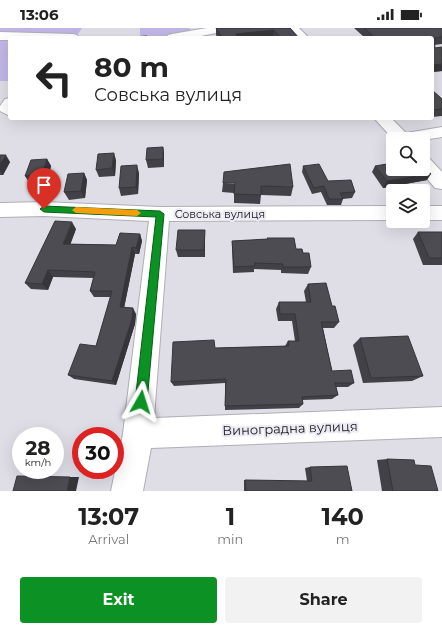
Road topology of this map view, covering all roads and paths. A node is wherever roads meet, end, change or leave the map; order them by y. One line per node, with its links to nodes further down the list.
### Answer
1 (226, 28): 3 (street)
2 (293, 28): 4 (street)
3 (183, 36)
4 (301, 36)
5 (384, 120): 6 (street)
6 (395, 132)
7 (442, 132): 8 (street)
8 (430, 134)
9 (430, 170): 10 (street)
10 (442, 183)
11 (0, 210): 15 (street, Совська вулиця)
12 (386, 213): 15 (street, Совська вулиця)
13 (430, 213): 14 (street)
14 (442, 213)
15 (160, 214): 17 (street)
16 (442, 422): 17 (street, Виноградна вулиця)
17 (138, 434): 18 (street)
18 (127, 491)

